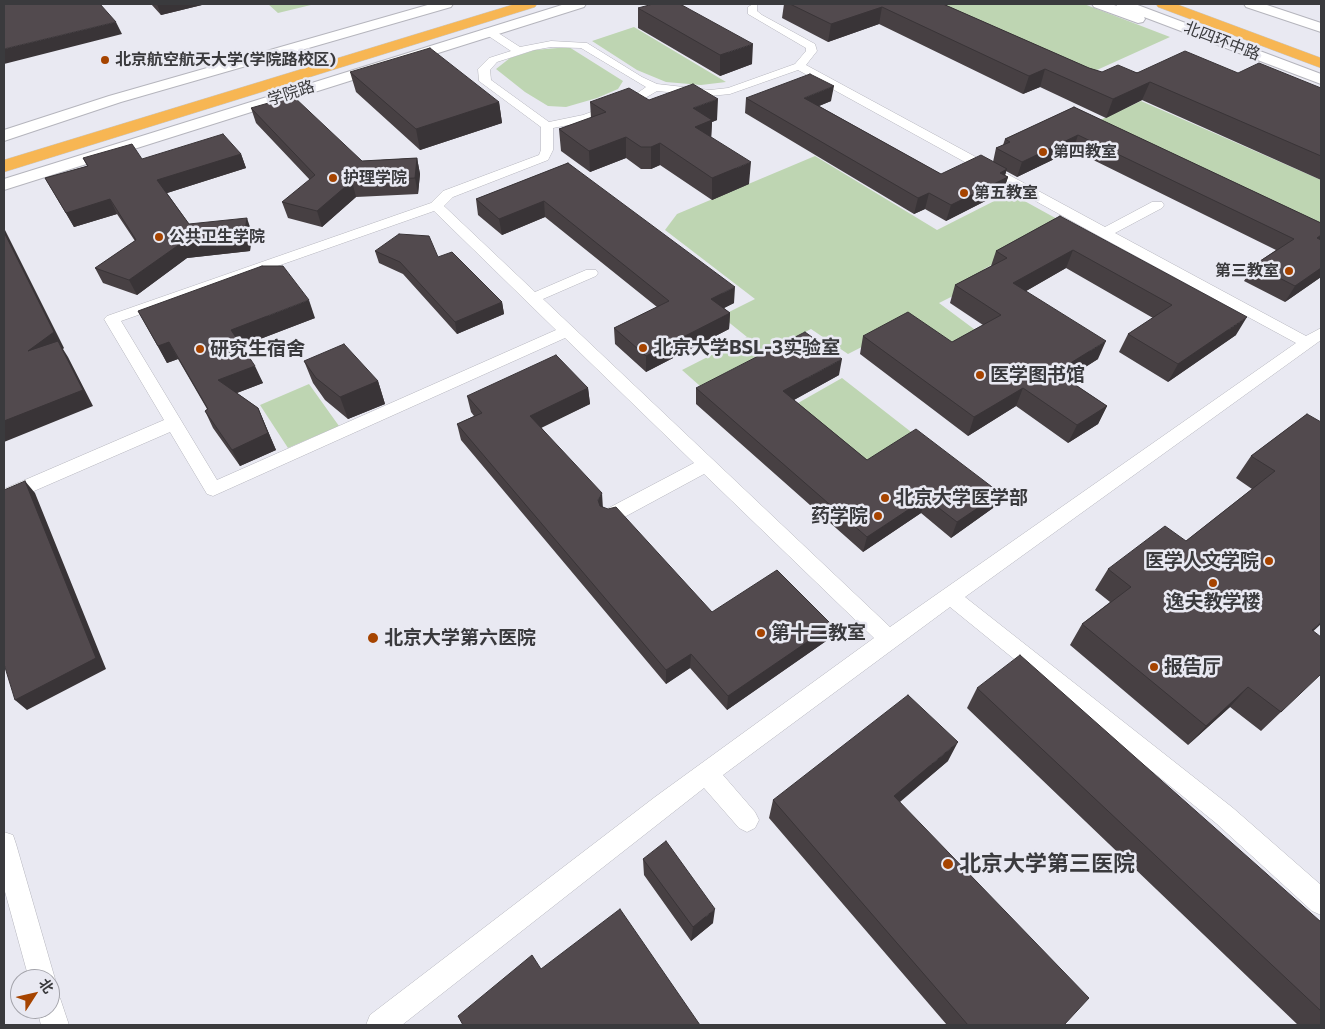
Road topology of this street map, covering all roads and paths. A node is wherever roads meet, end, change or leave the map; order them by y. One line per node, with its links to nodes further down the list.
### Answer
1 (446, 4): 21 (street)
2 (488, 4): 22 (highway, 学院路)
3 (530, 4): 23 (highway, 学院路)
4 (579, 4): 12 (street, 学院路)
5 (1100, 4): 15 (street)
6 (1123, 4): 15 (street, 北四环中路)
7 (1164, 4): 16 (highway, 北四环中路)
8 (1251, 4): 11 (street)
9 (753, 7): 17 (street)
10 (1237, 14): 13 (highway, 北四环中路)
11 (1321, 28)
12 (488, 31): 14 (street); 24 (street, 学院路)
13 (1293, 34)
14 (517, 50): 19 (street); 20 (street)
15 (1274, 61): 18 (street, 北四环中路)
16 (1321, 63)
17 (799, 66): 19 (street); 27 (street)
18 (1321, 80)
19 (655, 87): 20 (street)
20 (547, 126): 26 (street)
21 (4, 136)
22 (4, 149)
23 (4, 166)
24 (4, 184)
25 (1157, 205): 27 (street)
26 (436, 206): 29 (street); 32 (street)
27 (1104, 233): 31 (street)
28 (591, 273): 29 (street)
29 (533, 298): 30 (street)
30 (568, 331): 32 (street); 33 (street)
31 (1314, 338): 36 (street)
32 (174, 423): 34 (street)
33 (707, 464): 35 (street); 37 (street)
34 (4, 497)
35 (610, 516)
36 (950, 596): 37 (street); 41 (street)
37 (889, 639): 38 (street)
38 (706, 773): 39 (street); 43 (street)
39 (747, 820)
40 (4, 844): 42 (street)
41 (1321, 902)
42 (39, 969)
43 (380, 1025)

